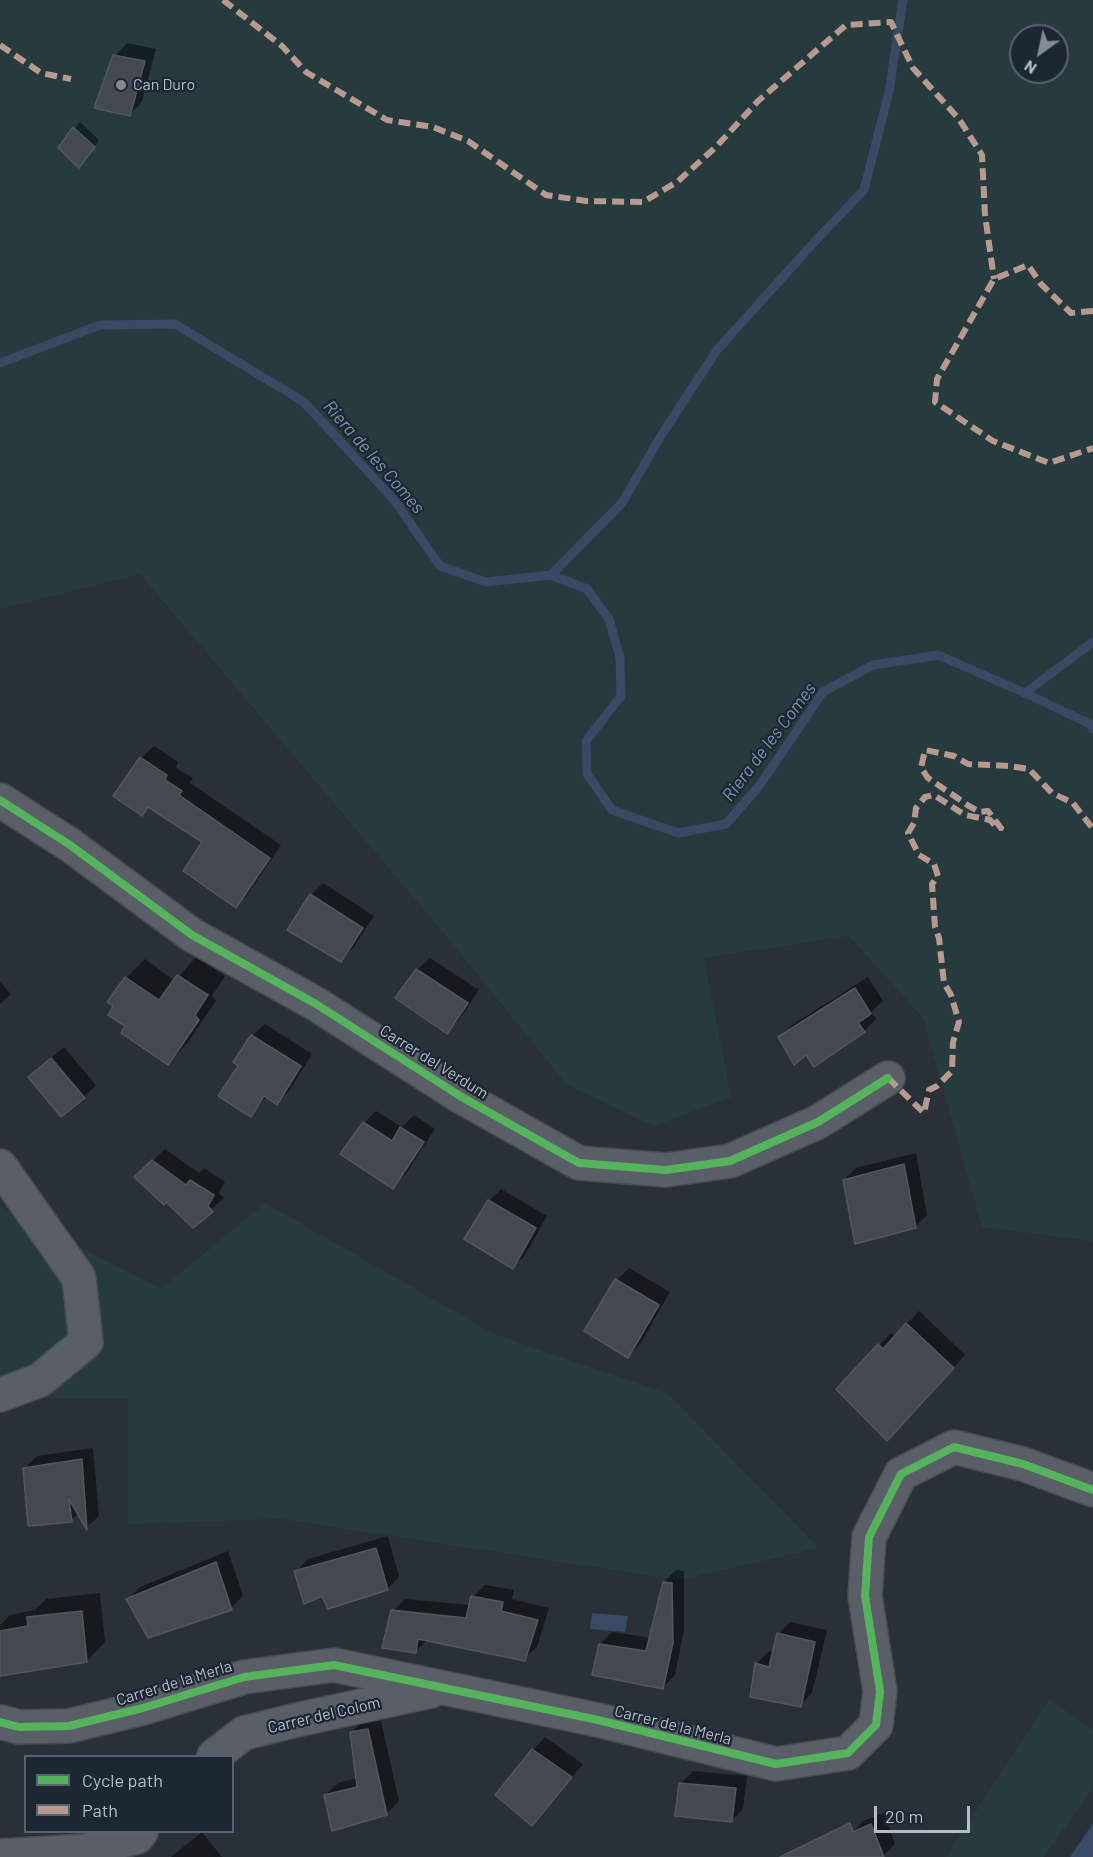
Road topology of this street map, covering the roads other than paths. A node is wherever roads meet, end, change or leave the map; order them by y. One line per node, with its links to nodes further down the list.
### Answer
1 (0, 800): 2 (street, Carrer del Verdum)
2 (888, 1078)
3 (0, 1166): 4 (street)
4 (0, 1395)
5 (1093, 1490): 6 (street, Carrer de la Merla)
6 (442, 1688): 7 (street, Carrer de la Merla); 8 (street, Carrer del Colom)
7 (0, 1722)
8 (215, 1755)
9 (140, 1833): 10 (street)
10 (0, 1856)

